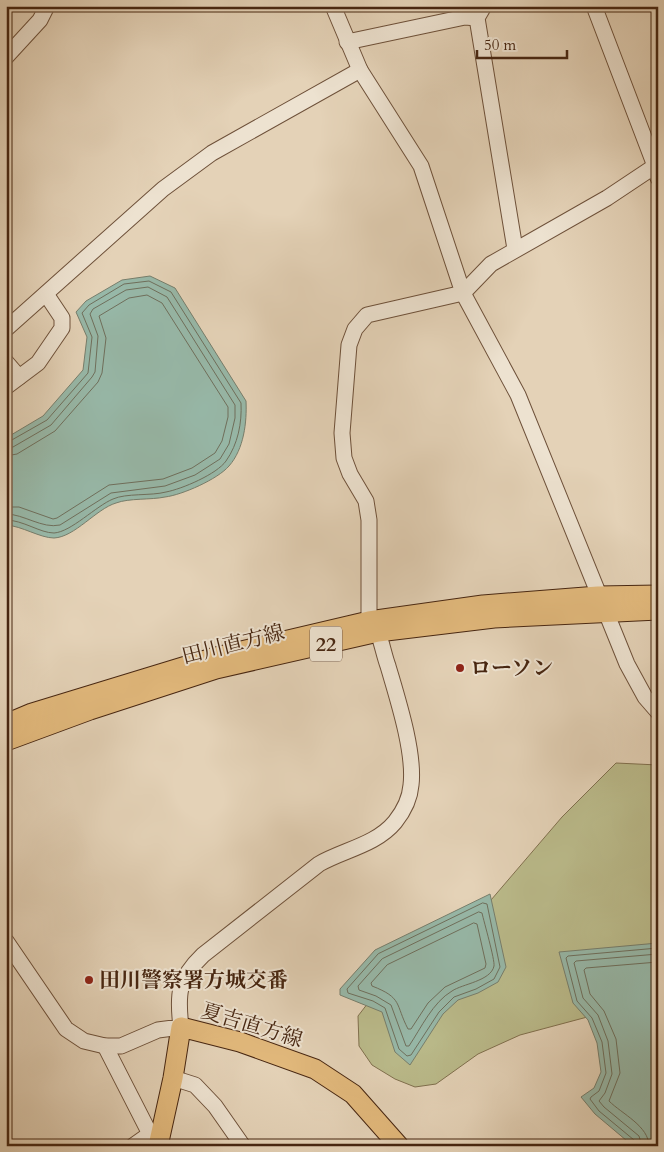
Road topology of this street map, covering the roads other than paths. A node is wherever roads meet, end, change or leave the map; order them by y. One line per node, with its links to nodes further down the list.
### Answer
1 (47, 6): 6 (street)
2 (333, 6): 5 (street)
3 (594, 6): 8 (street)
4 (480, 12): 5 (street); 9 (street)
5 (347, 42): 7 (street)
6 (6, 57)
7 (360, 70): 10 (street); 11 (street)
8 (656, 172): 9 (street)
9 (515, 249): 10 (street)
10 (463, 293): 17 (street); 19 (street)
11 (46, 294): 12 (street); 14 (street)
12 (6, 329)
13 (6, 362): 14 (street)
14 (19, 377): 15 (street)
15 (6, 387)
16 (658, 595): 17 (main road, 田川直方線 / 22)
17 (602, 604): 18 (main road, 田川直方線 / 22); 19 (main road, 田川直方線 / 22); 20 (street)
18 (658, 610)
19 (373, 626): 21 (main road, 田川直方線 / 22); 22 (main road, 田川直方線 / 22); 24 (street)
20 (658, 712)
21 (6, 724)
22 (6, 741)
23 (6, 940): 25 (street)
24 (181, 1027): 25 (street); 26 (main road, 夏吉直方線); 30 (main road, 夏吉直方線)
25 (105, 1046): 27 (street)
26 (173, 1078): 27 (main road, 夏吉直方線); 29 (street)
27 (158, 1142): 28 (street)
28 (133, 1146)
29 (243, 1146)
30 (399, 1146)

